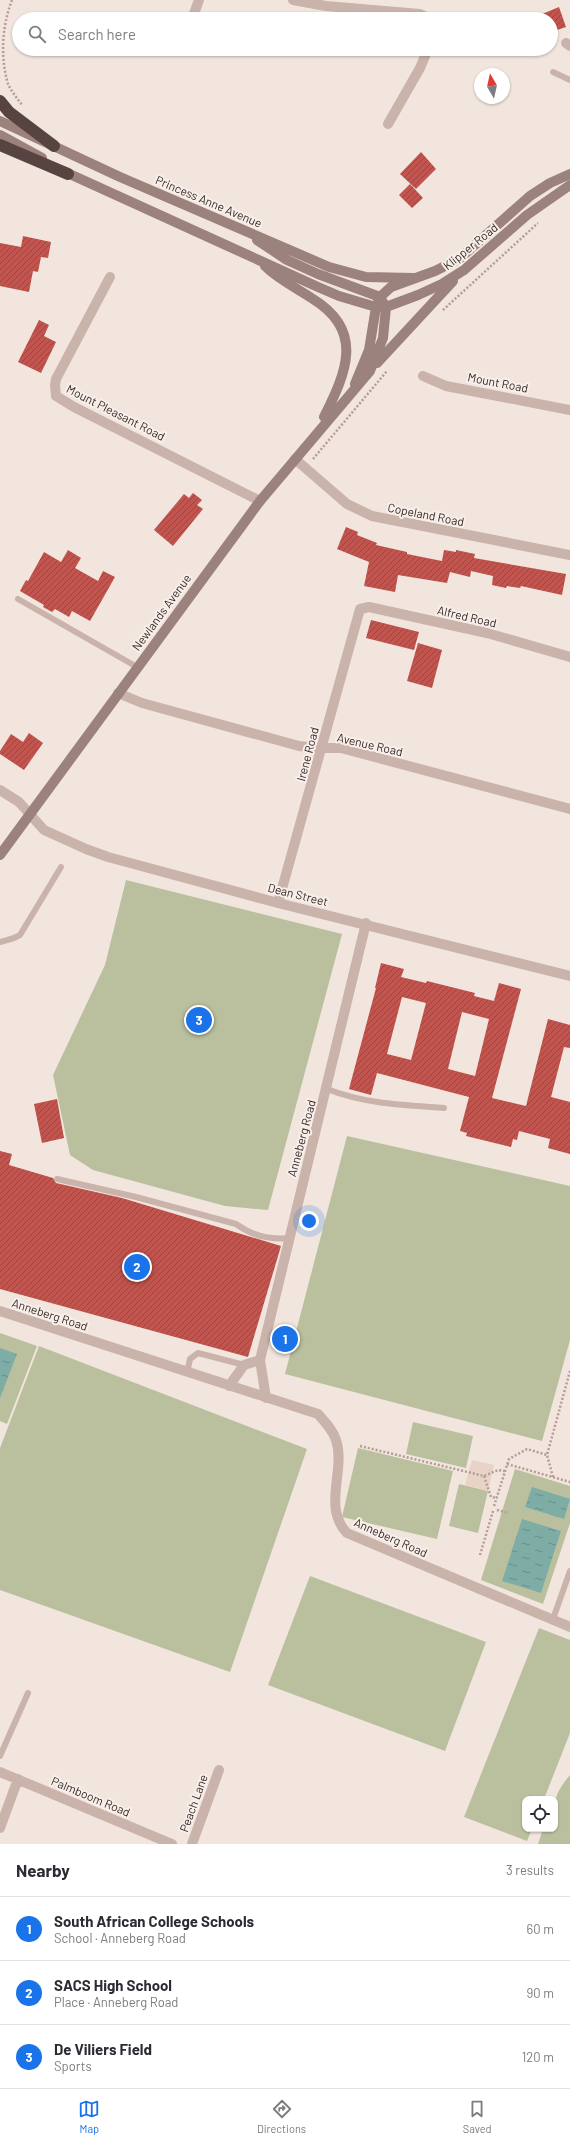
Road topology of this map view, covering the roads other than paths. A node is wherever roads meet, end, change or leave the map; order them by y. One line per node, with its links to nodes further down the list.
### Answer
1 (199, 0): 3 (street)
2 (293, 0): 4 (street)
3 (195, 12)
4 (378, 12)
5 (425, 56): 10 (street)
6 (553, 72): 7 (lane)
7 (570, 80)
8 (0, 101): 13 (highway)
9 (0, 121): 13 (main road, Princess Anne Avenue)
10 (388, 124)
11 (0, 135): 14 (main road)
12 (0, 144): 14 (highway)
13 (54, 146): 17 (main road, Princess Anne Avenue)
14 (68, 174): 18 (main road)
15 (570, 174): 21 (main road, Klipper Road)
16 (570, 185): 19 (main road, Klipper Road)
17 (240, 229): 21 (main road, Princess Anne Avenue); 22 (main road)
18 (255, 258): 23 (main road); 28 (main road)
19 (464, 270): 23 (main road, Klipper Road); 24 (main road)
20 (110, 277): 30 (street, Mount Pleasant Road)
21 (414, 278): 22 (main road, Klipper Road)
22 (380, 297): 23 (main road)
23 (381, 307): 24 (main road, Newlands Avenue); 26 (main road, Newlands Avenue)
24 (370, 371): 26 (main road, Newlands Avenue)
25 (423, 376): 27 (street, Mount Road)
26 (352, 392): 28 (main road, Newlands Avenue)
27 (570, 410)
28 (318, 430): 29 (main road, Newlands Avenue)
29 (295, 459): 30 (main road, Newlands Avenue); 31 (street, Copeland Road)
30 (260, 501): 35 (main road, Newlands Avenue)
31 (570, 555)
32 (18, 599): 35 (lane)
33 (359, 611): 34 (street, Alfred Road); 37 (street, Irene Road)
34 (570, 658)
35 (137, 667): 36 (main road, Newlands Avenue)
36 (118, 693): 37 (street, Avenue Road); 40 (main road, Newlands Avenue)
37 (322, 748): 39 (street, Avenue Road); 43 (street, Irene Road)
38 (0, 790): 40 (street, Dean Street)
39 (570, 809)
40 (30, 815): 41 (main road, Newlands Avenue); 43 (street, Dean Street)
41 (0, 855)
42 (61, 867): 45 (lane)
43 (278, 903): 44 (street, Dean Street)
44 (366, 923): 46 (street, Dean Street); 47 (street, Anneberg Road)
45 (0, 942)
46 (570, 976)
47 (327, 1089): 48 (lane); 50 (street, Anneberg Road)
48 (444, 1108)
49 (57, 1179): 50 (lane)
50 (288, 1238): 52 (street, Anneberg Road)
51 (0, 1311): 54 (street, Anneberg Road)
52 (260, 1360): 53 (street); 56 (street, Anneberg Road)
53 (244, 1365): 54 (lane); 55 (street)
54 (187, 1373): 55 (street, Anneberg Road)
55 (229, 1386): 56 (street, Anneberg Road)
56 (266, 1398): 58 (street, Anneberg Road)
57 (570, 1571): 58 (lane)
58 (553, 1619): 59 (street, Anneberg Road)
59 (570, 1627)
60 (28, 1693): 61 (lane)
61 (0, 1756)
62 (218, 1770): 67 (street, Peach Lane)
63 (0, 1772): 64 (street, Palmboom Road)
64 (18, 1779): 65 (street); 66 (street, Palmboom Road)
65 (0, 1828)
66 (172, 1844)
67 (192, 1844)

